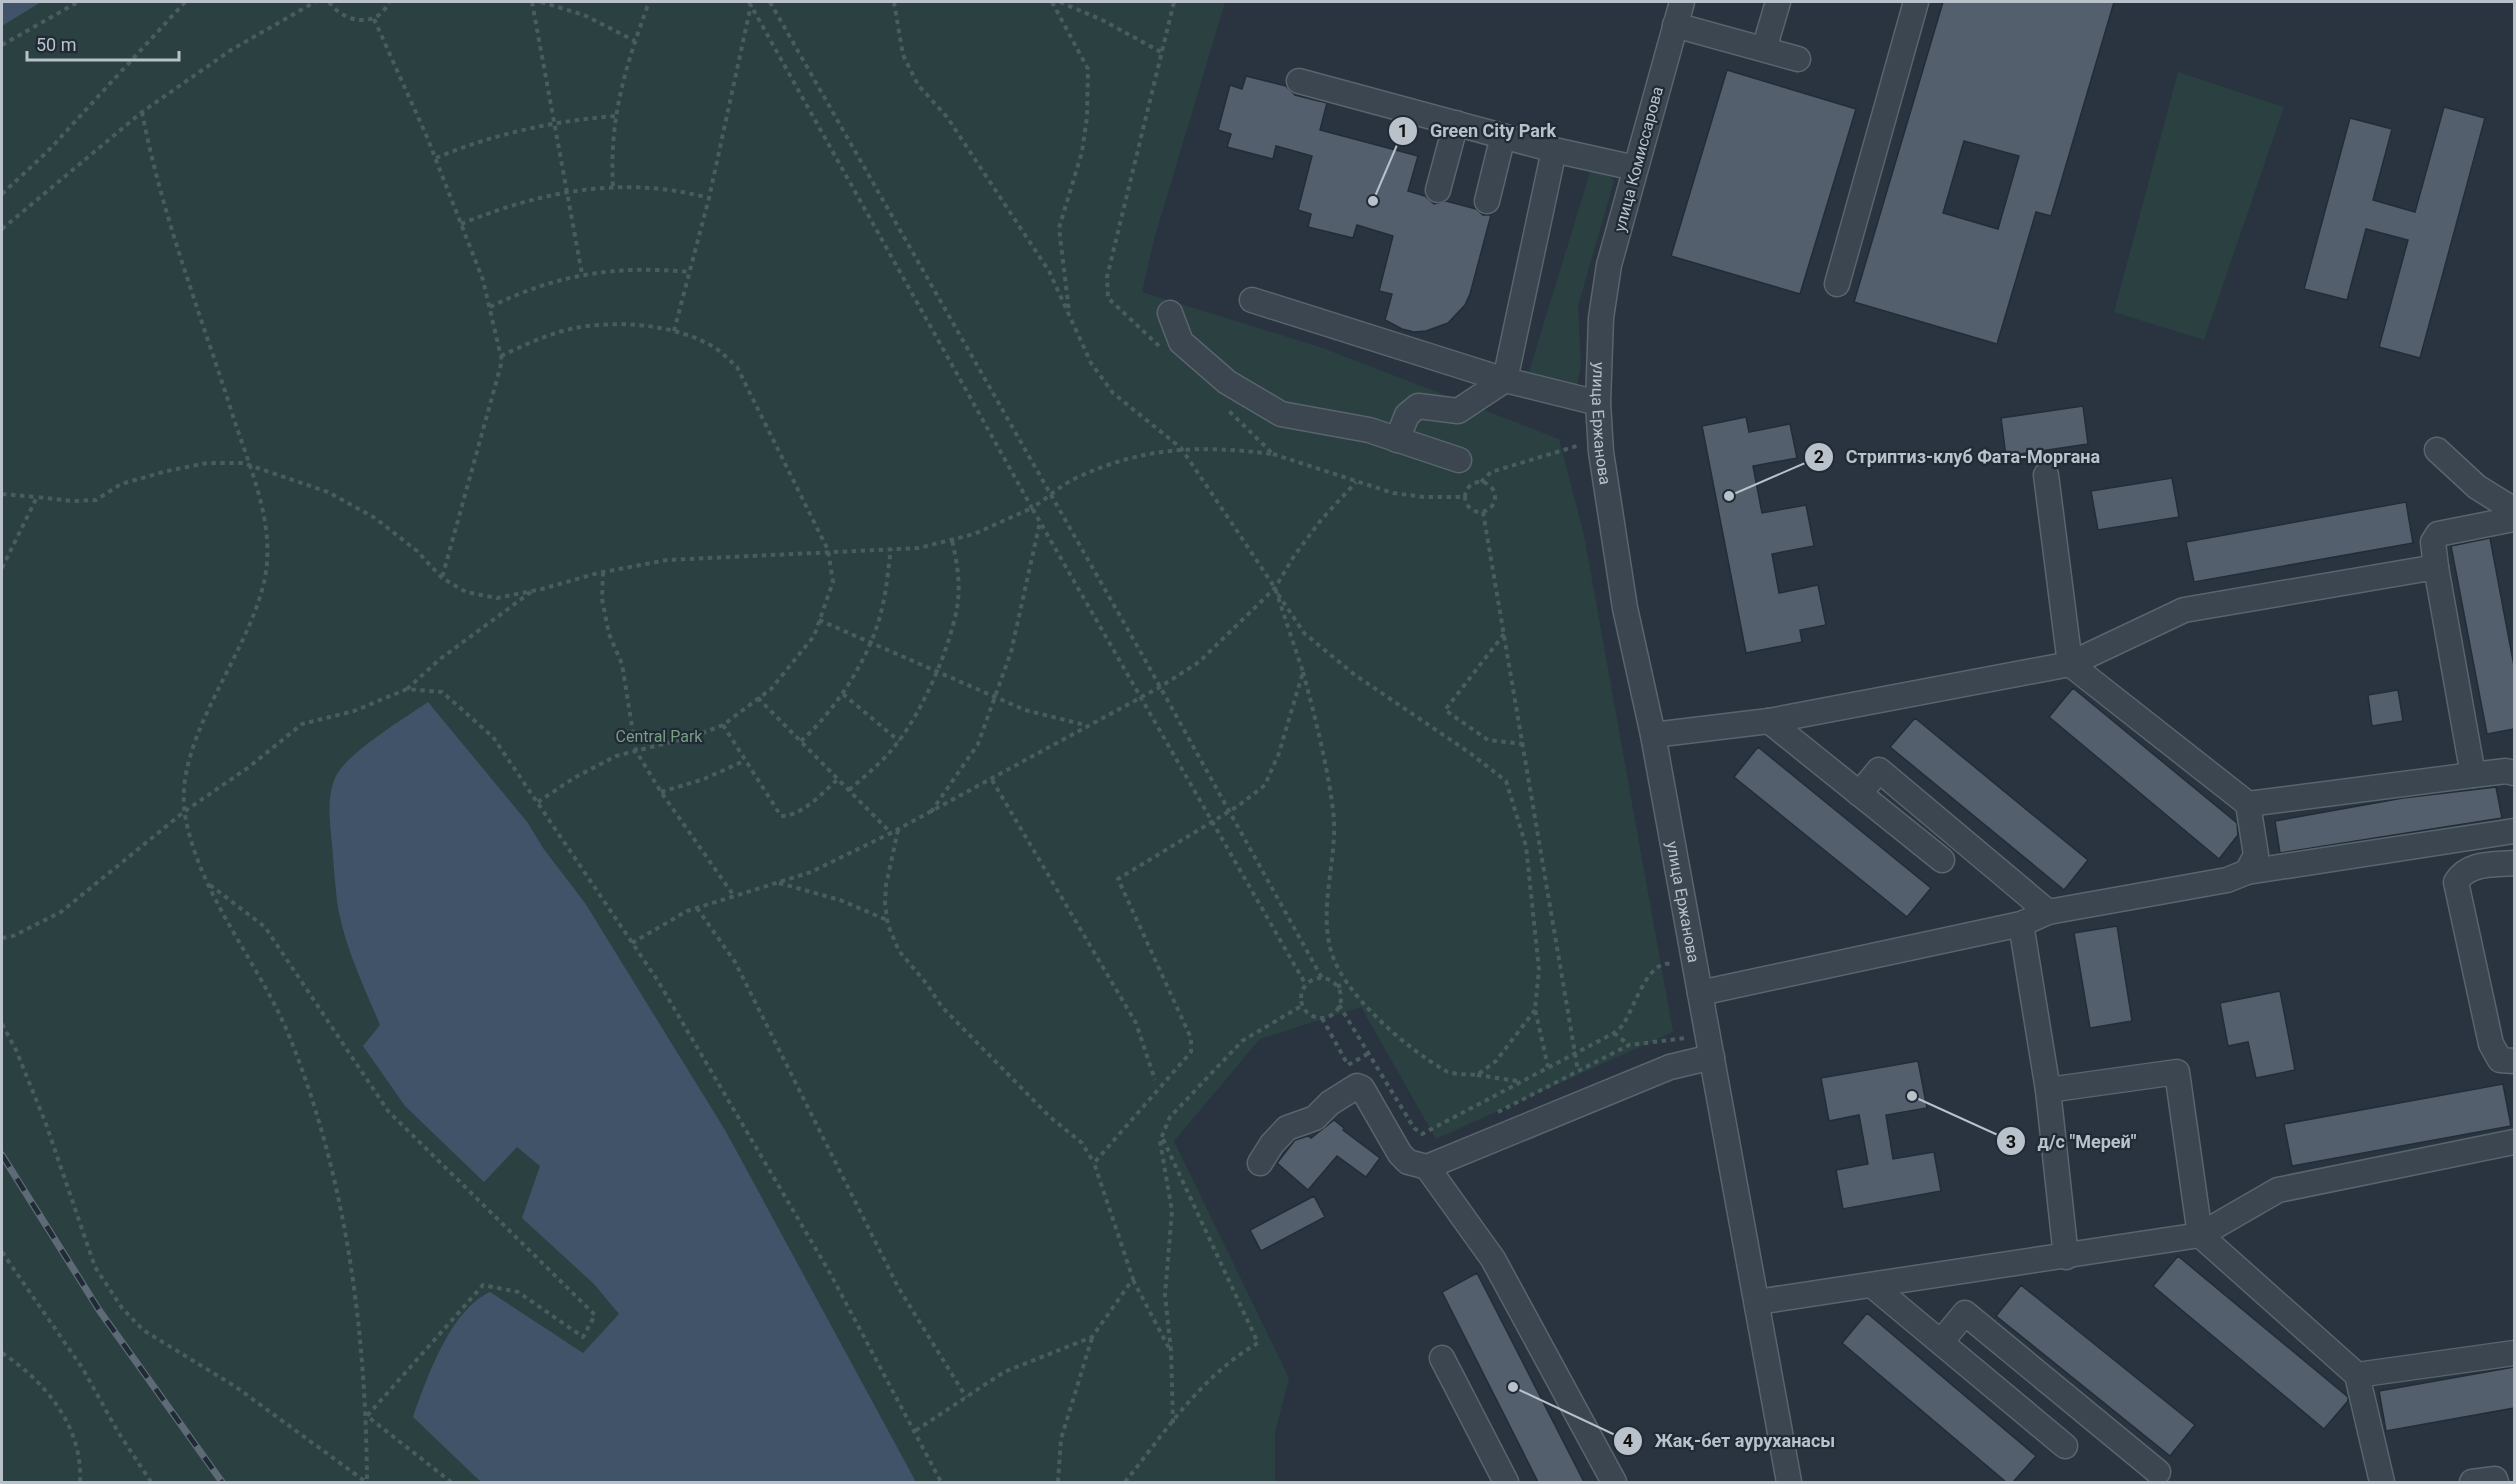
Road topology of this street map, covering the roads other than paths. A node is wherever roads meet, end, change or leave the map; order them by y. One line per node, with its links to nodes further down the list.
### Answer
1 (1682, 2): 4 (street, улица Комиссарова)
2 (1778, 2): 5 (street)
3 (1916, 2): 14 (street)
4 (1675, 25): 5 (street); 11 (street, улица Комиссарова)
5 (1764, 49): 6 (street)
6 (1798, 59)
7 (1299, 81): 8 (street)
8 (1456, 123): 9 (street); 12 (street)
9 (1503, 136): 10 (street); 13 (street)
10 (1554, 150): 11 (street); 18 (street)
11 (1635, 168): 17 (street, улица Комиссарова)
12 (1438, 190)
13 (1486, 201)
14 (1837, 284)
15 (1252, 300): 18 (street)
16 (1170, 313): 20 (street)
17 (1601, 318): 19 (street, улица Ержанова)
18 (1505, 380): 19 (street); 20 (street)
19 (1598, 404): 29 (street, улица Ержанова)
20 (1398, 440): 22 (street)
21 (2438, 450): 24 (street)
22 (1459, 460)
23 (2046, 475): 27 (street)
24 (2514, 510)
25 (2514, 519): 26 (street)
26 (2436, 567): 27 (street); 31 (street)
27 (2070, 664): 28 (street); 33 (street)
28 (1769, 721): 29 (street); 32 (street)
29 (1653, 735): 40 (street, улица Ержанова)
30 (2514, 773): 31 (street)
31 (2473, 775): 33 (street)
32 (1859, 794): 35 (street); 38 (street)
33 (2248, 804): 37 (street)
34 (2514, 831): 37 (street)
35 (1942, 860)
36 (2514, 863): 42 (street)
37 (2247, 872): 38 (street)
38 (2048, 912): 39 (street)
39 (2021, 924): 40 (street); 43 (street)
40 (1700, 993): 41 (street, улица Ержанова)
41 (1710, 1046): 46 (street); 50 (street, улица Ержанова)
42 (2514, 1061)
43 (2048, 1090): 47 (street); 48 (street)
44 (2514, 1142): 47 (street)
45 (1260, 1163): 46 (street)
46 (1427, 1167): 58 (street)
47 (2200, 1235): 48 (street); 54 (street)
48 (2066, 1257): 49 (street)
49 (1873, 1286): 50 (street); 51 (street)
50 (1757, 1302): 59 (street, улица Ержанова)
51 (1941, 1342): 55 (street); 56 (street)
52 (2514, 1353): 54 (street)
53 (1442, 1358): 57 (street)
54 (2357, 1374): 60 (street)
55 (2065, 1446)
56 (2158, 1472)
57 (1506, 1482)
58 (1614, 1482)
59 (1789, 1482)
60 (2382, 1482)
61 (2472, 1482): 62 (street)
62 (2496, 1482)

